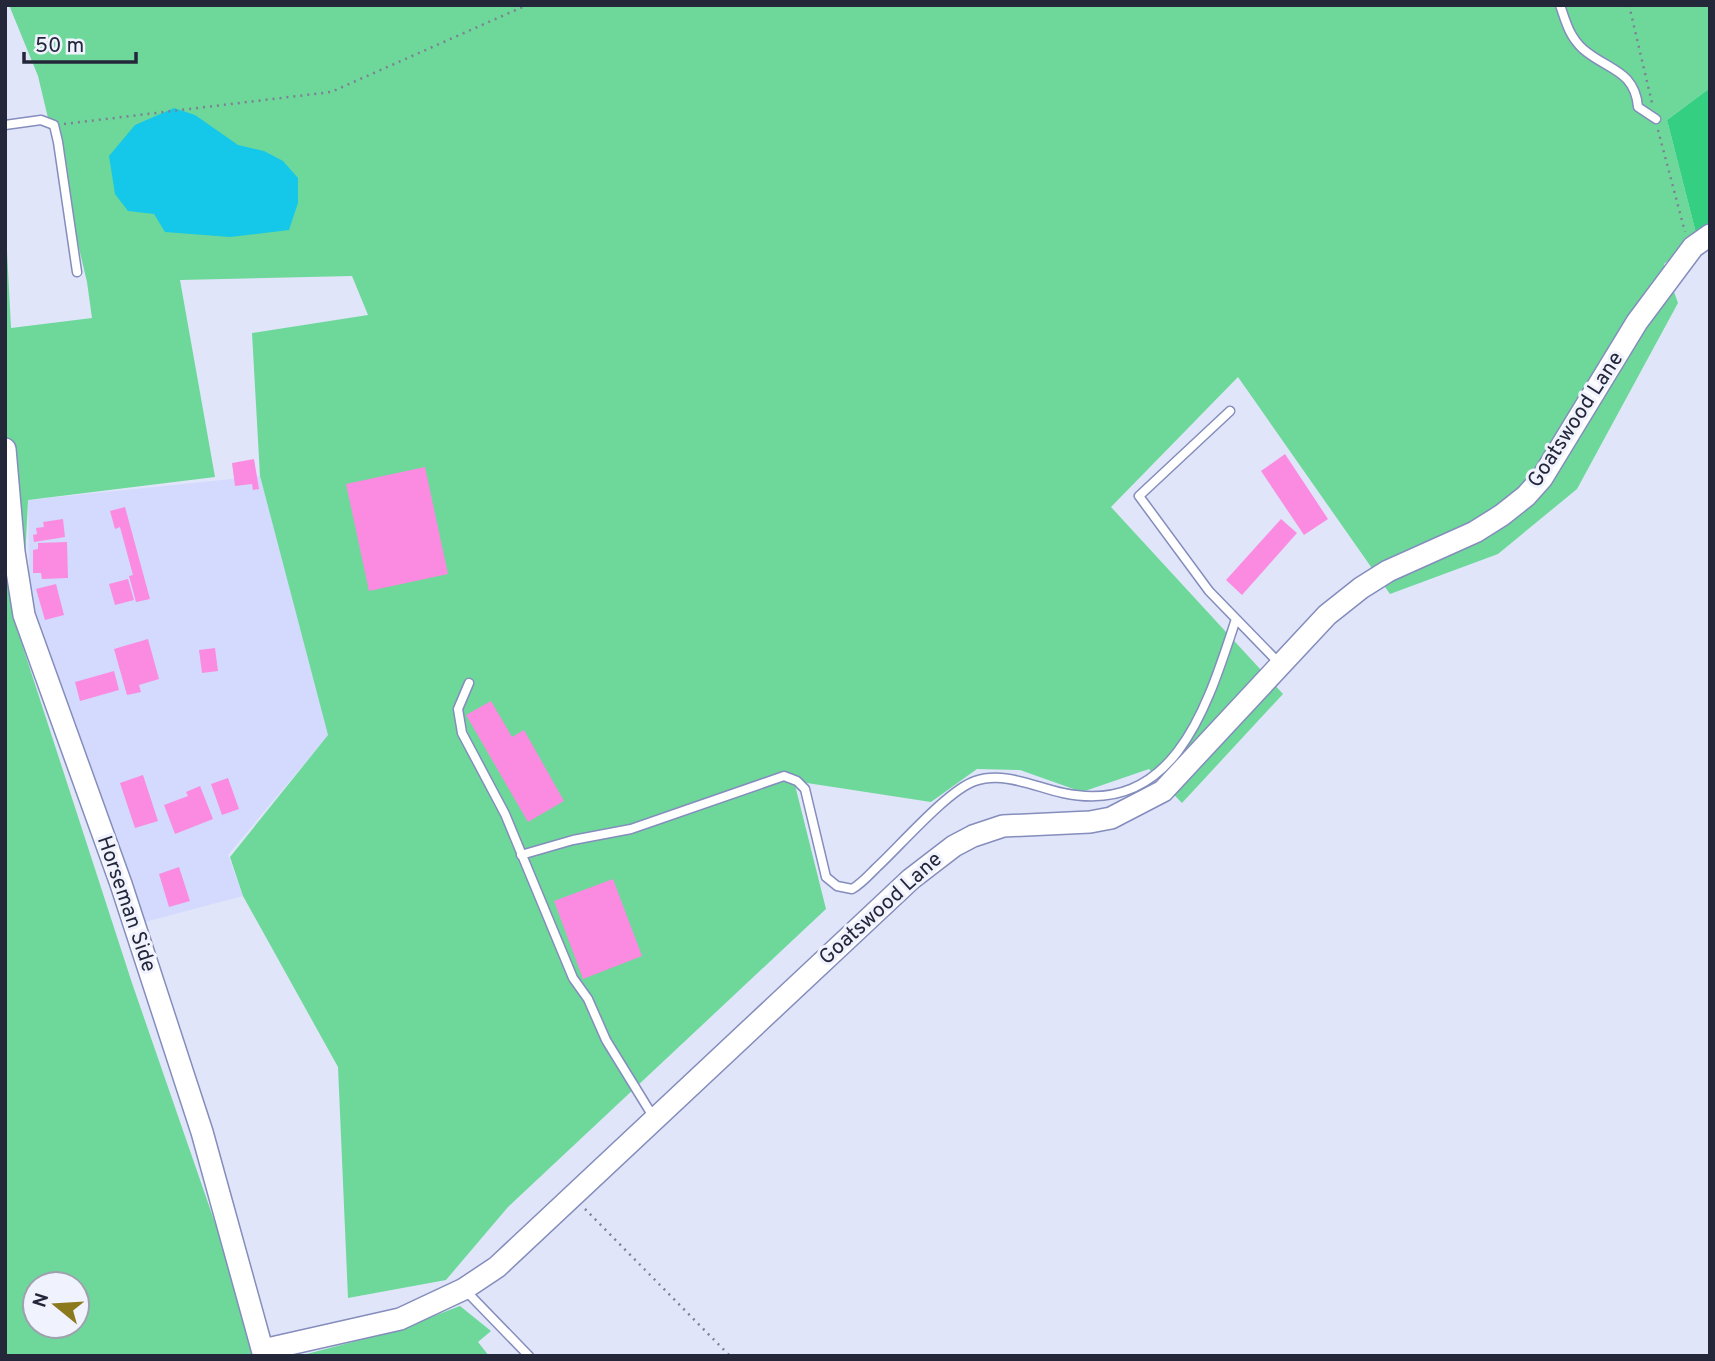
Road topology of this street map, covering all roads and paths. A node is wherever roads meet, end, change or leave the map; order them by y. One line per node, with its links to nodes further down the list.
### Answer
1 (527, 5): 5 (path)
2 (1560, 5): 3 (lane)
3 (1656, 119)
4 (5, 125): 5 (lane)
5 (54, 125): 7 (lane)
6 (1710, 235): 11 (street, Goatswood Lane)
7 (77, 272)
8 (1230, 411): 10 (lane)
9 (5, 449): 17 (street, Horseman Side)
10 (1237, 619): 11 (lane); 13 (lane)
11 (1280, 663): 14 (street, Goatswood Lane)
12 (468, 683): 13 (lane)
13 (521, 855): 14 (lane)
14 (654, 1118): 15 (street, Goatswood Lane)
15 (572, 1195): 16 (street, Goatswood Lane); 19 (path)
16 (464, 1290): 17 (street, Goatswood Lane); 18 (lane)
17 (264, 1353)
18 (529, 1356)
19 (730, 1356)

